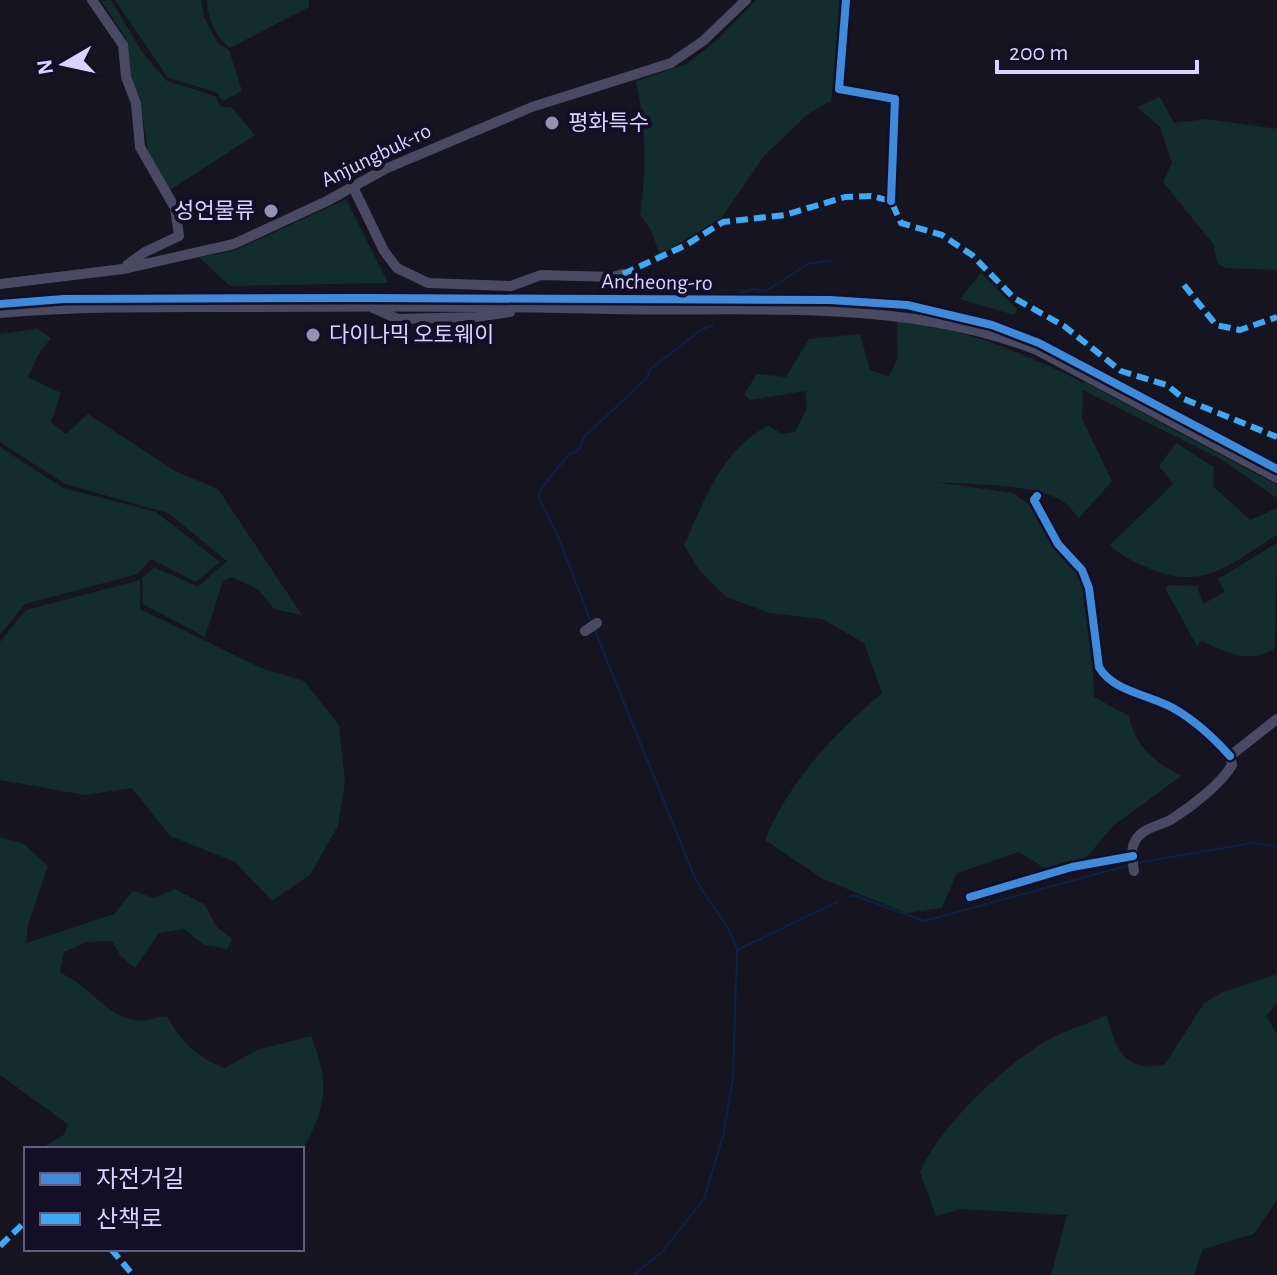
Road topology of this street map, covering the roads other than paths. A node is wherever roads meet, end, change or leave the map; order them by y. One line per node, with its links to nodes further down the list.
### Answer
1 (92, 0): 6 (street)
2 (746, 0): 4 (street, Anjungbuk-ro)
3 (846, 0): 5 (street)
4 (353, 187): 6 (street, Anjungbuk-ro); 7 (street)
5 (891, 201)
6 (123, 269): 8 (street, Anjungbuk-ro)
7 (623, 274)
8 (0, 284)
9 (0, 304): 13 (street, Ancheong-ro)
10 (367, 306): 11 (street); 11 (street); 12 (street)
11 (533, 307): 14 (street)
12 (0, 313)
13 (1277, 469)
14 (1277, 478)
15 (1037, 496): 19 (street)
16 (597, 623): 17 (street)
17 (585, 631)
18 (1277, 719): 19 (street)
19 (1230, 756): 20 (street)
20 (1133, 856): 21 (street); 22 (street)
21 (1134, 871)
22 (970, 897)

